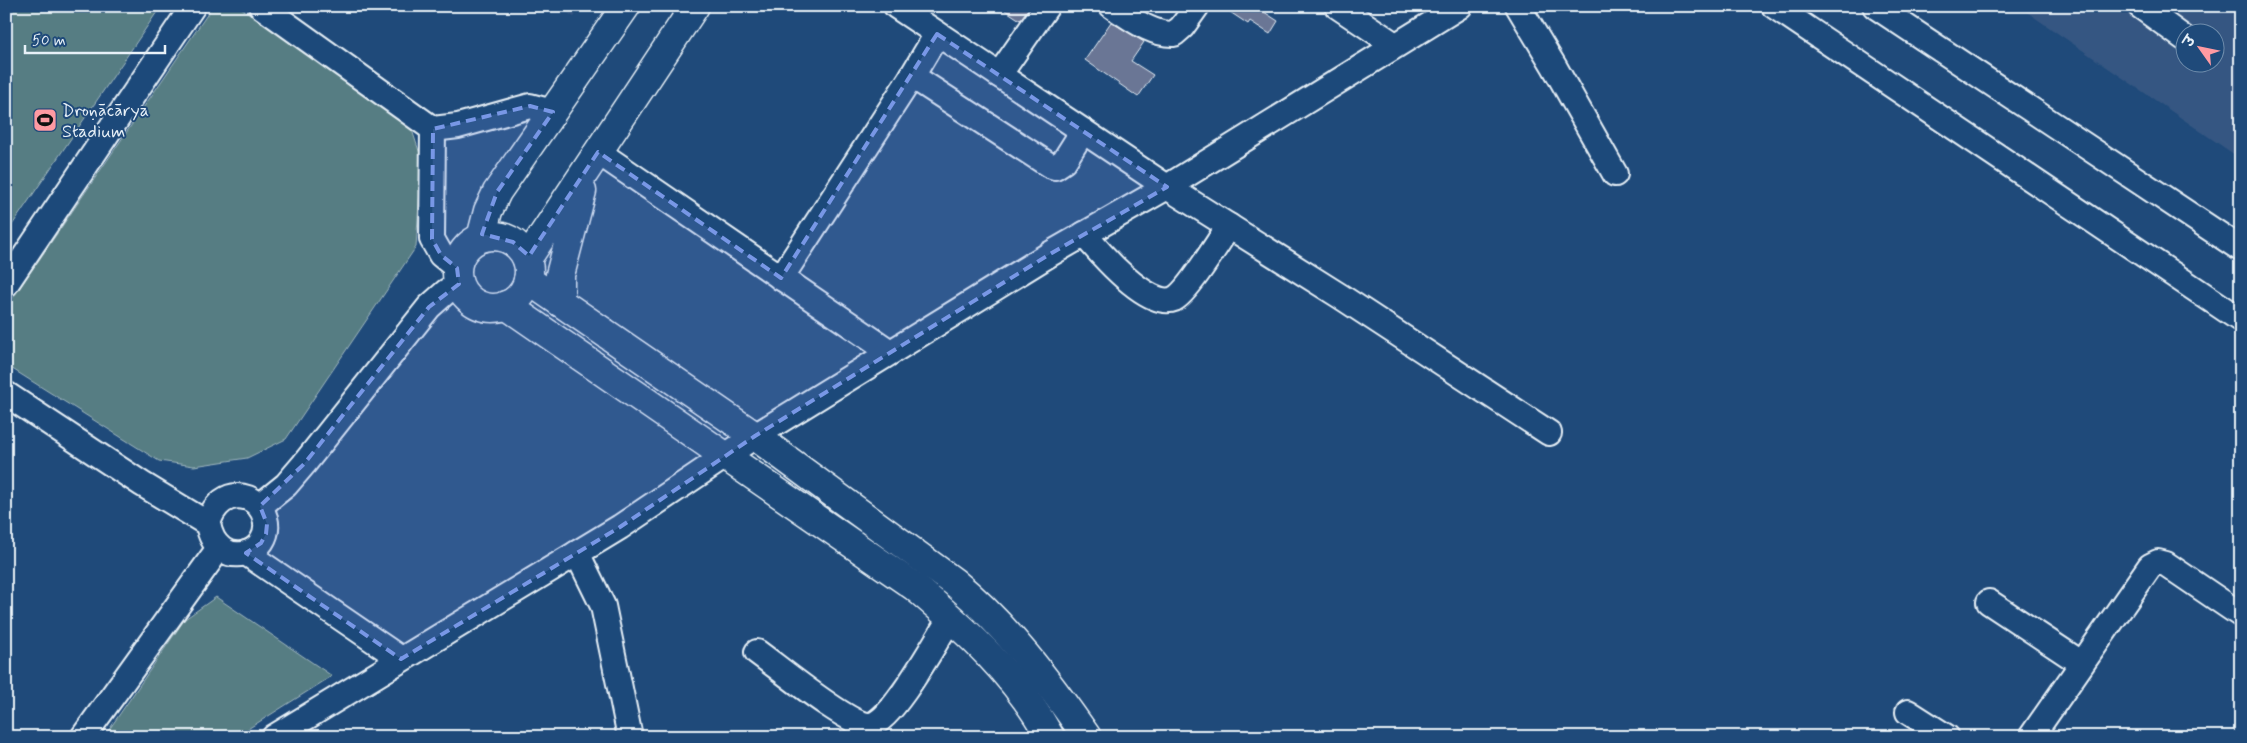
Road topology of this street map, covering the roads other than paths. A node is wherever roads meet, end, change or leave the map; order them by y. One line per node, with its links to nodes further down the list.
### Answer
1 (193, 6): 33 (street)
2 (262, 6): 21 (street)
3 (626, 6): 20 (main road)
4 (695, 6): 23 (main road)
5 (896, 6): 16 (street)
6 (1047, 6): 18 (street)
7 (1112, 6): 8 (street)
8 (1197, 6)
9 (1338, 6): 17 (street)
10 (1460, 6): 17 (street)
11 (1518, 6): 24 (street)
12 (1774, 6): 36 (street)
13 (1875, 6): 29 (street)
14 (2140, 6): 15 (street)
15 (2174, 31)
16 (937, 34): 18 (street); 19 (street)
17 (1395, 46): 25 (street)
18 (999, 75): 22 (street)
19 (912, 76): 22 (street); 32 (street)
20 (553, 112): 21 (street); 28 (main road)
21 (432, 129): 31 (street)
22 (1084, 131): 25 (street)
23 (593, 159): 30 (main road); 32 (street); 34 (main road)
24 (1615, 174)
25 (1166, 187): 26 (street); 27 (street)
26 (1229, 226): 27 (street); 39 (street)
27 (1084, 234): 37 (street)
28 (481, 238): 30 (main road); 31 (main road)
29 (2241, 249)
30 (528, 270): 34 (main road); 35 (main road)
31 (458, 276): 35 (main road); 42 (street)
32 (782, 278): 37 (street)
33 (6, 284)
34 (560, 302): 40 (main road)
35 (506, 305): 41 (main road)
36 (2241, 320)
37 (890, 352): 40 (street)
38 (6, 394): 43 (street)
39 (1549, 433)
40 (755, 436): 41 (street); 58 (main road)
41 (726, 455): 46 (street); 49 (main road)
42 (260, 506): 43 (street); 45 (street)
43 (208, 524): 44 (street)
44 (219, 548): 45 (street); 54 (street)
45 (246, 553): 51 (street)
46 (578, 553): 51 (street); 56 (street)
47 (1989, 602): 52 (street)
48 (2241, 615): 52 (street)
49 (951, 617): 50 (street); 57 (main road)
50 (757, 652)
51 (401, 659): 55 (street)
52 (2081, 663): 60 (street)
53 (1908, 712): 59 (street)
54 (83, 737)
55 (274, 737)
56 (630, 737)
57 (1050, 737)
58 (1086, 737)
59 (1946, 737)
60 (2031, 737)

